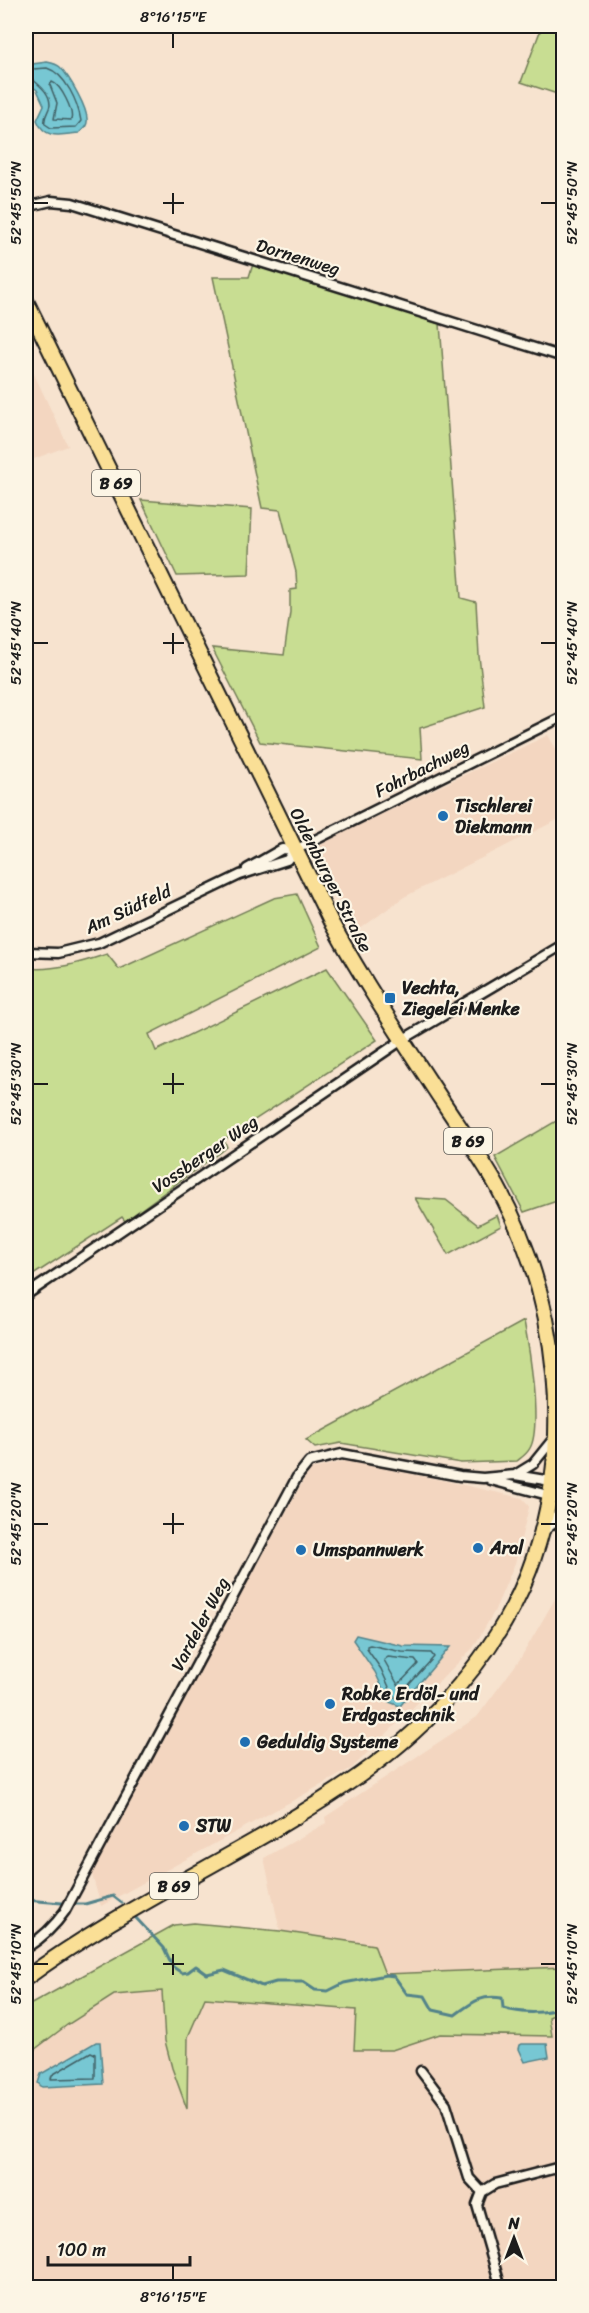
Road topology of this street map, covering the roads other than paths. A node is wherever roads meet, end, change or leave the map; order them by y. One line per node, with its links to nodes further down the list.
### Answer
1 (26, 207): 3 (street, Dornenweg)
2 (26, 301): 5 (main road, Oldenburger Straße / B 69)
3 (560, 356)
4 (564, 717): 5 (street, Fohrbachweg)
5 (296, 850): 7 (street, Am Südfeld); 8 (main road, Oldenburger Straße / B 69)
6 (564, 944): 8 (street, Vossberger Weg)
7 (26, 952)
8 (402, 1040): 9 (street, Vossberger Weg); 10 (main road, Oldenburger Straße / B 69)
9 (26, 1295)
10 (555, 1438): 11 (street); 13 (main road, Oldenburger Straße / B 69)
11 (515, 1475): 12 (street, Vardeler Weg); 13 (street, Vardeler Weg)
12 (483, 1478): 13 (street, Vardeler Weg); 17 (street, Vardeler Weg)
13 (554, 1487): 14 (main road); 16 (main road, B 69)
14 (564, 1499)
15 (564, 1512): 16 (main road)
16 (542, 1531): 18 (main road, B 69)
17 (26, 1948)
18 (26, 1978)
19 (421, 2071): 21 (street)
20 (564, 2166): 21 (street)
21 (482, 2192): 22 (street)
22 (501, 2288)

